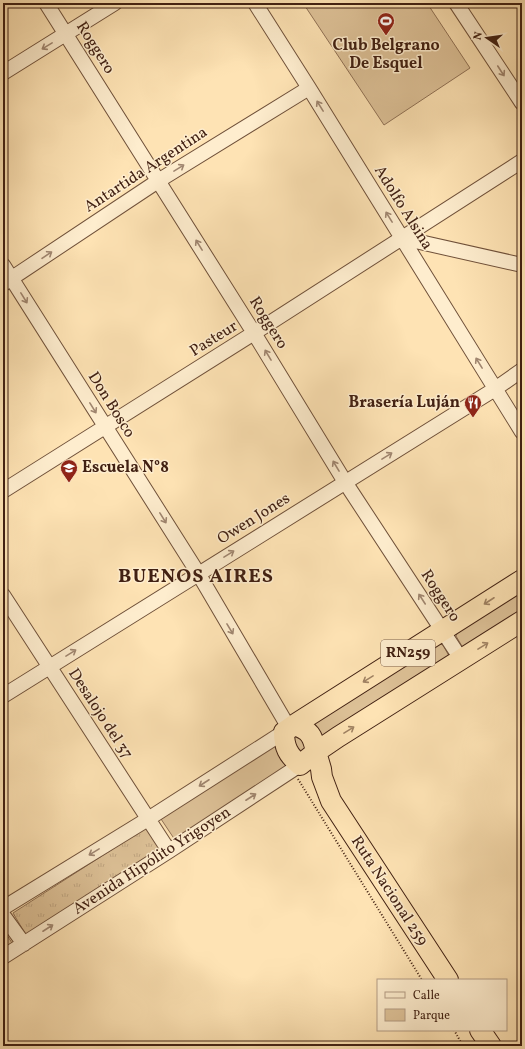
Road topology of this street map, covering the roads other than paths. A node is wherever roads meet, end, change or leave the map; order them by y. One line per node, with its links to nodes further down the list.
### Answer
1 (46, 3): 5 (street, Roggero)
2 (115, 3): 5 (street)
3 (255, 3): 7 (street, Adolfo Alsina)
4 (456, 3): 8 (street, one-way to 8)
5 (66, 34): 6 (street, one-way to 6); 10 (street, Roggero)
6 (3, 73)
7 (309, 88): 10 (street, Antartida Argentina, one-way to 7); 11 (street, Adolfo Alsina, one-way to 7)
8 (522, 103)
9 (522, 161): 11 (street, Pasteur)
10 (158, 181): 14 (street, Antartida Argentina, one-way to 10); 15 (street, Roggero, one-way to 10)
11 (402, 238): 13 (street); 15 (street, Pasteur); 17 (street, Adolfo Alsina, one-way to 11)
12 (3, 265): 14 (street, Don Bosco)
13 (522, 265)
14 (7, 282): 18 (street, Don Bosco, one-way to 18)
15 (254, 333): 18 (street, Pasteur); 20 (street, Roggero, one-way to 15)
16 (522, 370): 17 (street, Owen Jones)
17 (495, 389): 19 (street, Adolfo Alsina); 20 (street, Owen Jones, one-way to 17)
18 (105, 426): 21 (street, Pasteur); 22 (street, Don Bosco, one-way to 22)
19 (522, 432)
20 (345, 482): 22 (street, Owen Jones, one-way to 20); 26 (street, Roggero, one-way to 20)
21 (3, 491)
22 (198, 573): 28 (street, Owen Jones, one-way to 22); 30 (street, Don Bosco, one-way to 30)
23 (522, 580): 26 (highway, RN259, one-way to 26)
24 (3, 595): 28 (street, Desalojo del 37)
25 (522, 621): 27 (highway, Avenida Hipólito Yrigoyen / RN259, one-way to 25)
26 (443, 631): 27 (street, Roggero); 30 (highway, RN259, one-way to 30)
27 (461, 659): 31 (highway, Avenida Hipólito Yrigoyen / RN259, one-way to 27)
28 (50, 667): 29 (street, Owen Jones); 32 (street, Desalojo del 37)
29 (3, 696)
30 (289, 728): 31 (highway); 31 (highway); 32 (street, one-way to 32)
31 (305, 761): 33 (street, Avenida Hipólito Yrigoyen, one-way to 31); 38 (highway, Ruta Nacional 259)
32 (148, 819): 33 (street, Desalojo del 37); 34 (street, one-way to 34)
33 (169, 851): 36 (street, Avenida Hipólito Yrigoyen, one-way to 33)
34 (3, 908)
35 (3, 915): 36 (street)
36 (24, 944): 37 (street, Avenida Hipólito Yrigoyen)
37 (3, 957)
38 (447, 979)
39 (481, 1031): 40 (highway)
40 (491, 1046)

